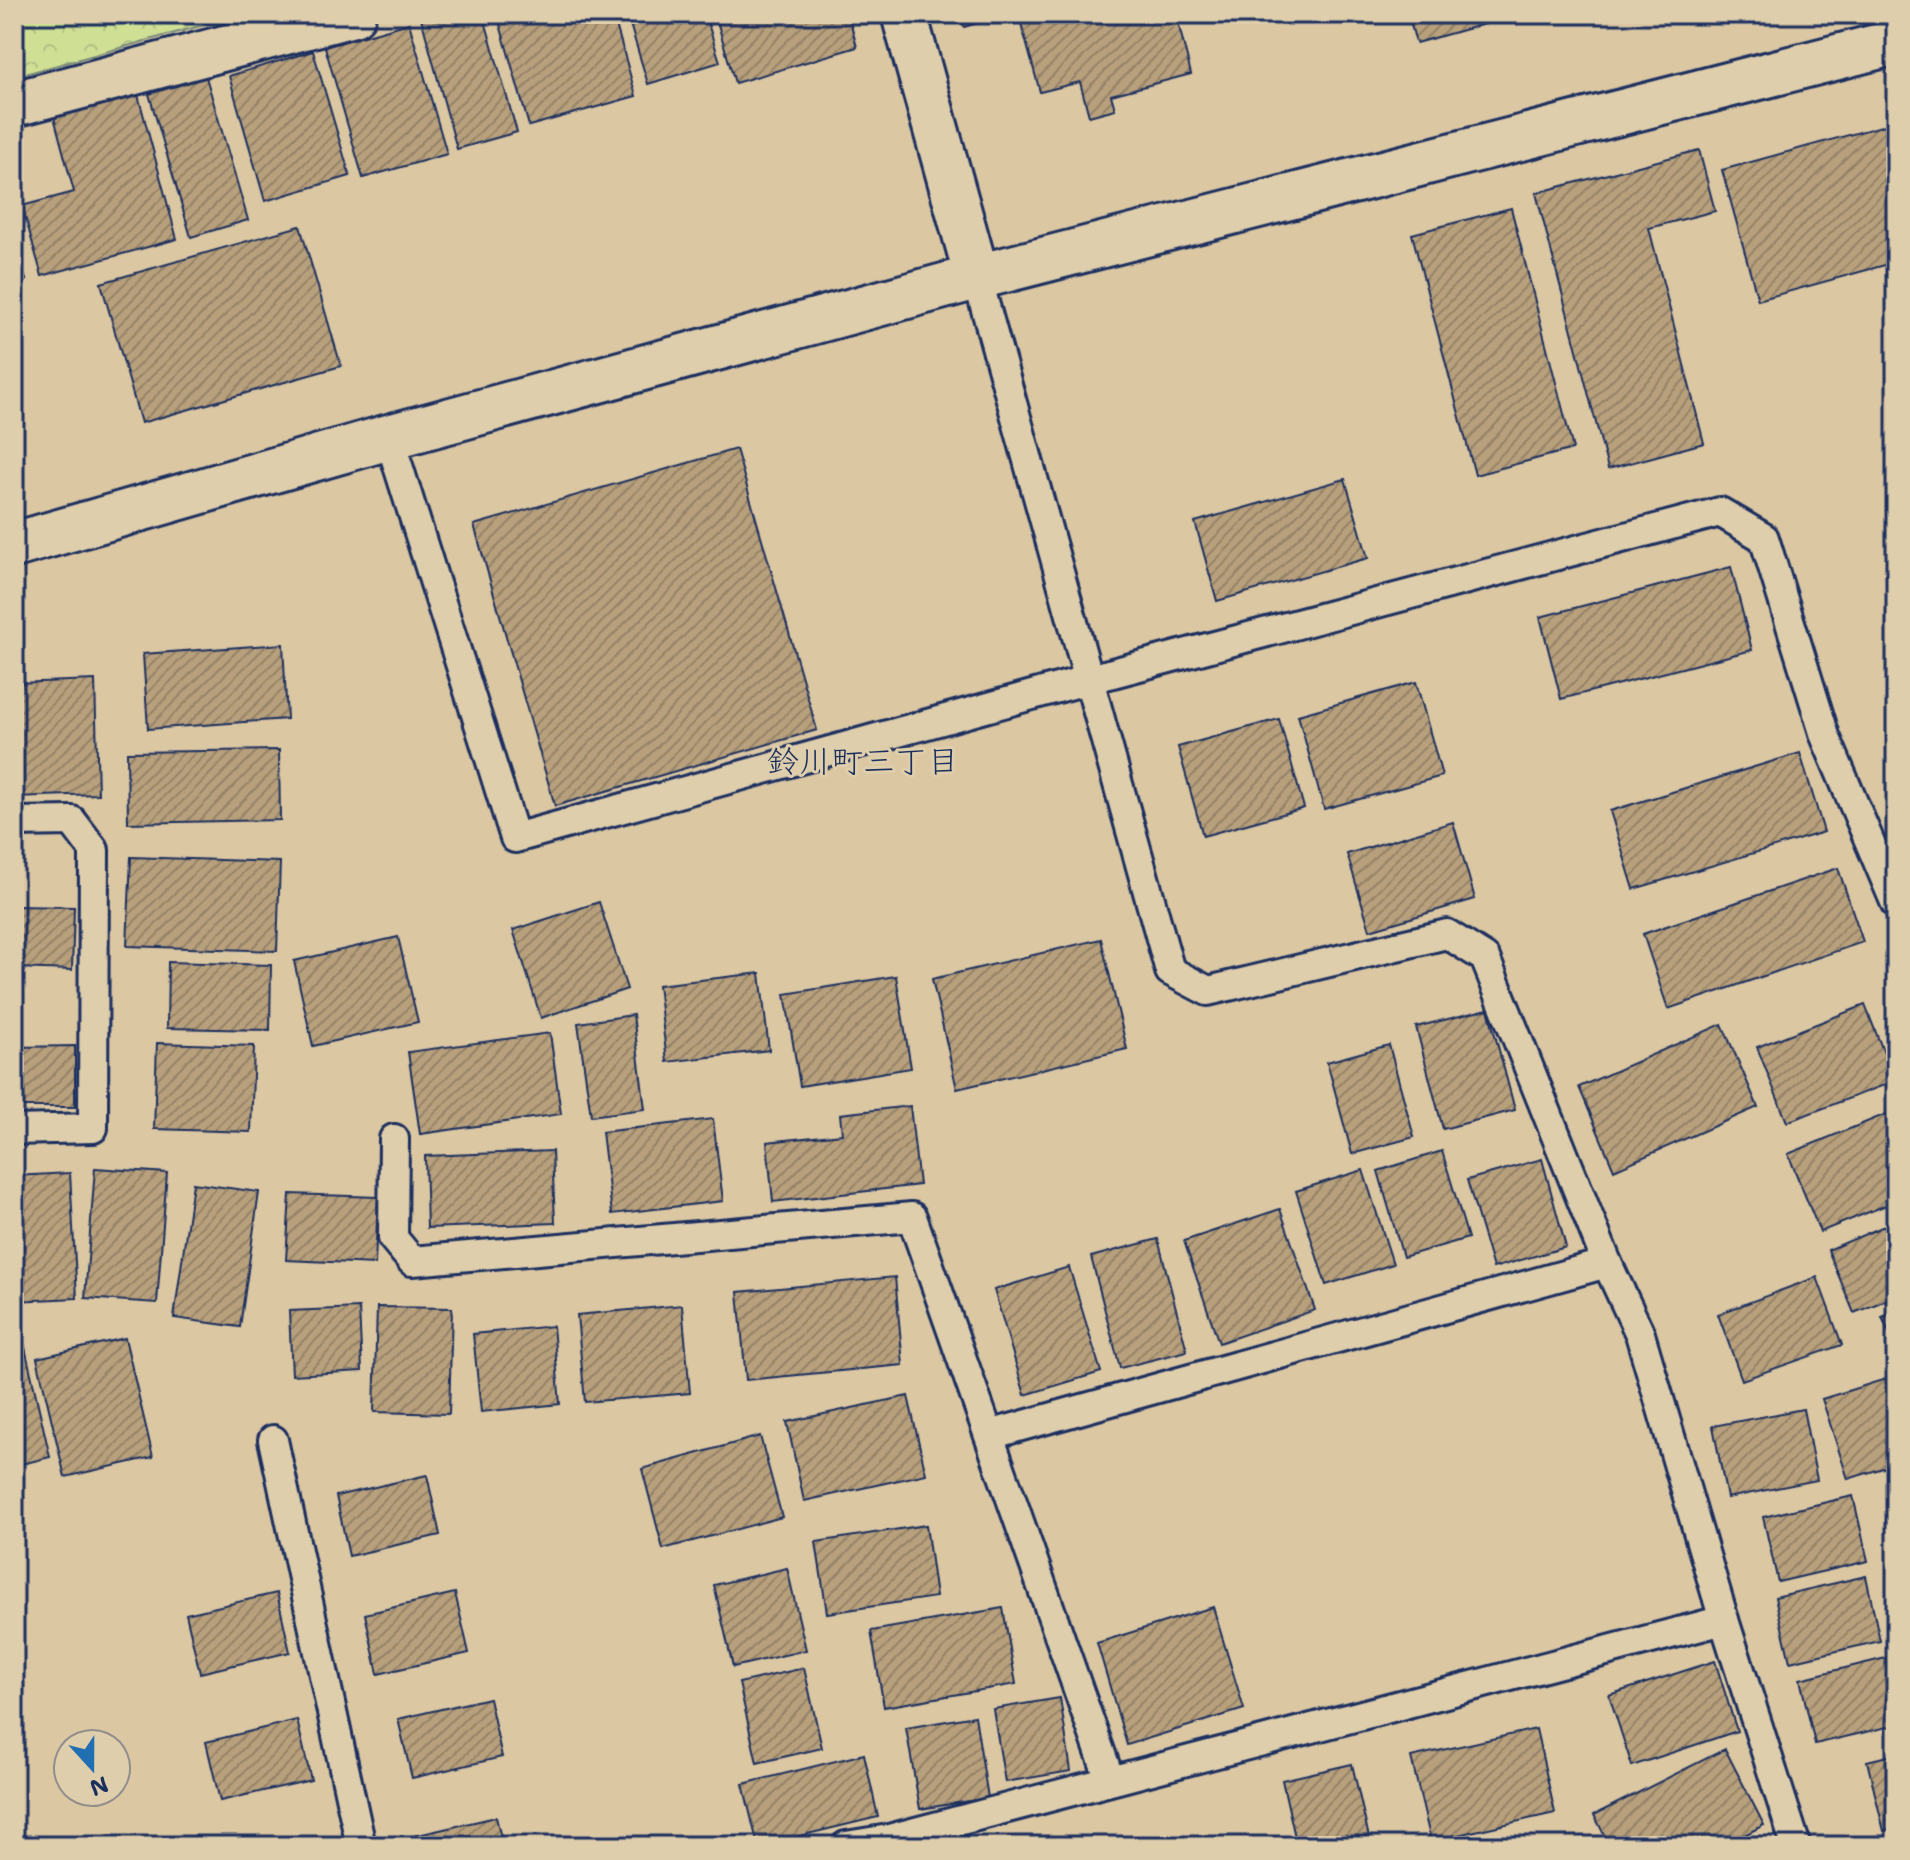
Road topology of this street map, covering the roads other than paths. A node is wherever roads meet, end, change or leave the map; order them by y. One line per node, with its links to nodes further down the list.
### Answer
1 (353, 14): 4 (street)
2 (904, 14): 5 (street)
3 (1896, 42): 5 (street)
4 (14, 104)
5 (977, 277): 6 (street); 8 (lane)
6 (389, 437): 7 (street); 8 (lane)
7 (14, 545)
8 (1090, 679): 10 (lane); 13 (lane)
9 (14, 822): 11 (lane)
10 (1896, 904)
11 (14, 1130)
12 (394, 1139): 14 (lane)
13 (1607, 1263): 14 (lane); 16 (lane)
14 (989, 1435): 17 (lane)
15 (273, 1440): 19 (lane)
16 (1724, 1620): 17 (lane); 21 (lane)
17 (1110, 1780): 18 (lane)
18 (890, 1842): 20 (lane)
19 (361, 1846)
20 (846, 1846)
21 (1796, 1846)

